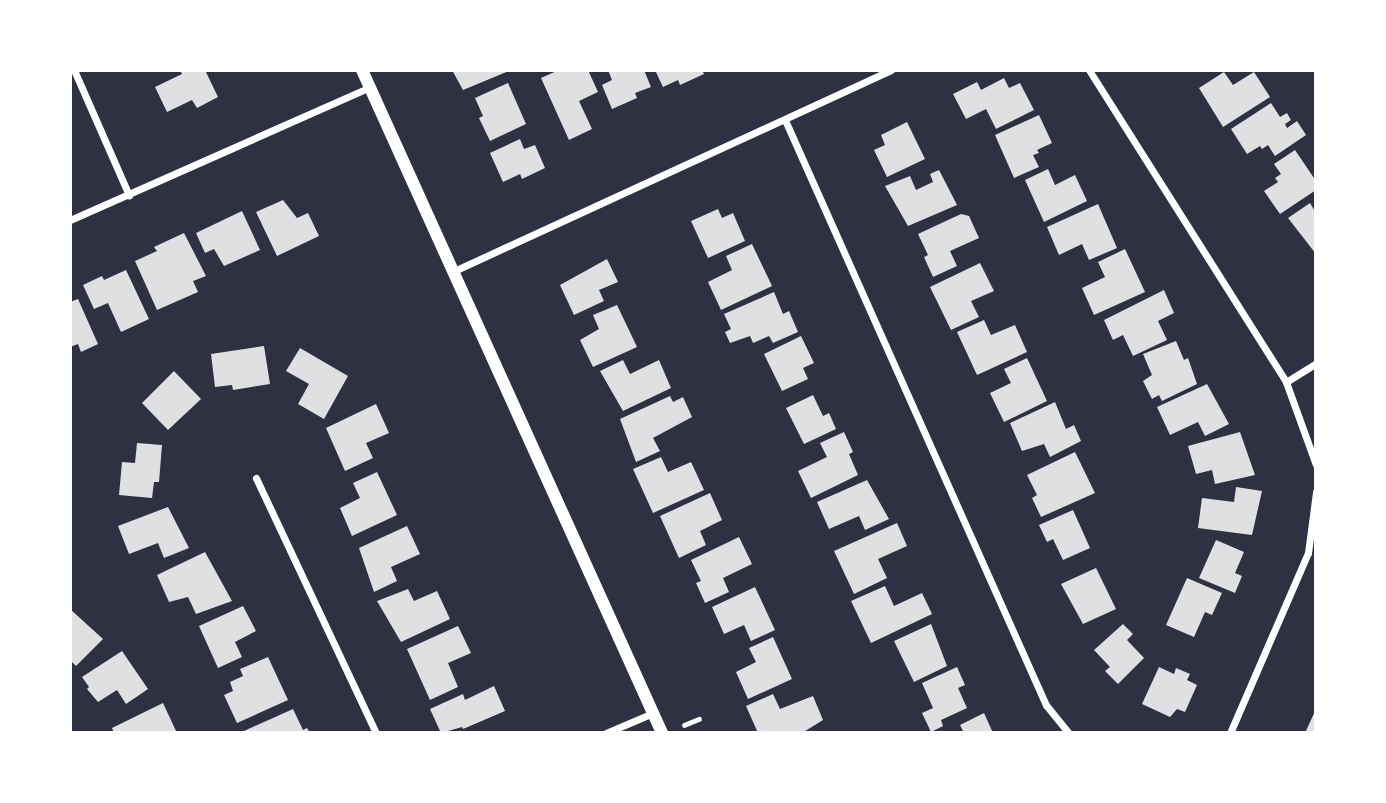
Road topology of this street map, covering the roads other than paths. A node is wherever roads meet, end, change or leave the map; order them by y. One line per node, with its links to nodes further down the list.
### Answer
1 (74, 70): 7 (street)
2 (362, 70): 5 (street)
3 (891, 70): 6 (street)
4 (1089, 70): 11 (street)
5 (370, 87): 7 (street); 9 (street)
6 (785, 120): 9 (street); 19 (street)
7 (129, 195): 8 (street)
8 (70, 220)
9 (454, 271): 15 (street)
10 (1316, 363): 11 (street)
11 (1286, 382): 12 (street)
12 (1316, 465)
13 (256, 478): 16 (street)
14 (1316, 492): 20 (street)
15 (653, 713): 17 (street); 18 (street)
16 (376, 733)
17 (606, 733)
18 (662, 733)
19 (1069, 733)
20 (1230, 733)

